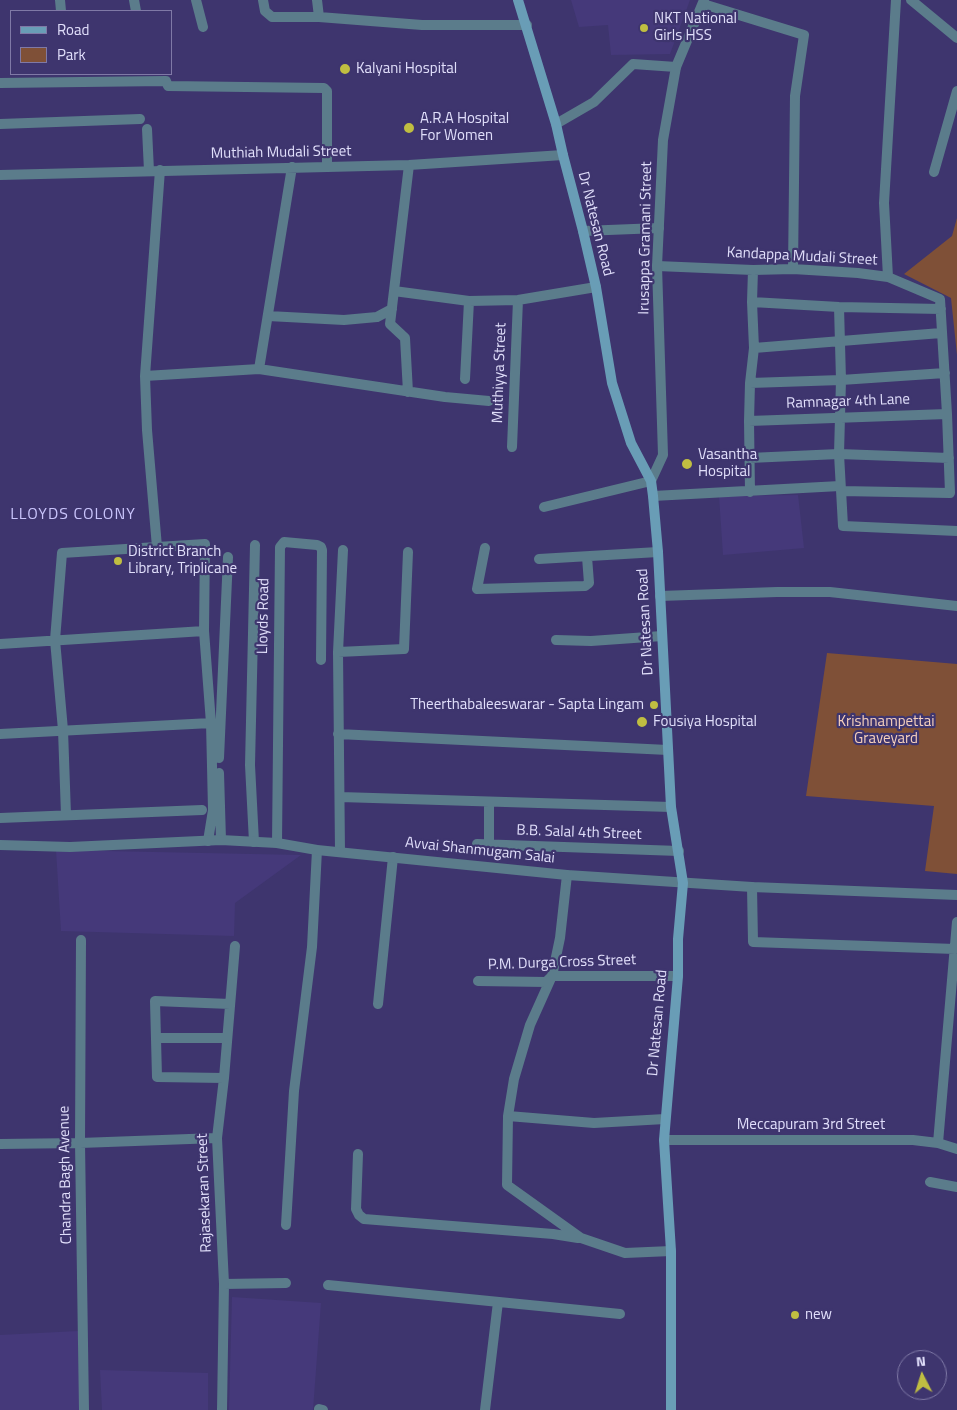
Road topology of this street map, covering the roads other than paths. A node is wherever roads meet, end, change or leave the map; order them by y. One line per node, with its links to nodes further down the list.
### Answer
1 (196, 0): 10 (street)
2 (262, 0): 8 (street)
3 (317, 0): 8 (street)
4 (518, 0): 9 (main road, Dr Natesan Road)
5 (896, 0): 32 (street)
6 (912, 0): 11 (street)
7 (703, 2): 12 (street, Irusappa Gramani Street); 30 (street)
8 (319, 16): 9 (street)
9 (527, 25): 17 (main road, Dr Natesan Road)
10 (203, 27)
11 (957, 38)
12 (676, 67): 17 (street); 27 (street, Irusappa Gramani Street)
13 (0, 83): 21 (street)
14 (957, 91): 25 (street)
15 (140, 119): 16 (street)
16 (0, 124)
17 (556, 124): 19 (main road, Dr Natesan Road)
18 (147, 129): 23 (street)
19 (562, 155): 20 (street, Muthiah Mudali Street); 28 (main road, Dr Natesan Road)
20 (409, 165): 21 (street, Muthiah Mudali Street); 34 (street)
21 (327, 166): 22 (street, Muthiah Mudali Street)
22 (292, 167): 24 (street, Muthiah Mudali Street); 41 (street)
23 (149, 170): 24 (street, Muthiah Mudali Street); 26 (street, Muthiah Mudali Street)
24 (160, 170): 47 (street)
25 (934, 172)
26 (0, 175)
27 (659, 228): 28 (street); 29 (street, Irusappa Gramani Street)
28 (583, 231): 33 (main road, Dr Natesan Road)
29 (657, 266): 31 (street, Kandappa Mudali Street); 60 (street, Irusappa Gramani Street)
30 (793, 269): 31 (street, Kandappa Mudali Street); 32 (street, Kandappa Mudali Street)
31 (753, 270): 37 (street)
32 (888, 277): 38 (street, Kandappa Mudali Street)
33 (596, 287): 35 (street); 60 (main road, Dr Natesan Road)
34 (394, 291): 36 (street); 40 (street)
35 (518, 300): 36 (street); 56 (street, Muthiyya Street)
36 (469, 301): 48 (street)
37 (752, 302): 39 (street); 44 (street)
38 (940, 304): 39 (street); 42 (street)
39 (839, 307): 43 (street)
40 (392, 309): 41 (street); 51 (street)
41 (268, 316): 45 (street)
42 (941, 333): 43 (street); 46 (street)
43 (839, 342): 44 (street); 49 (street)
44 (754, 348): 50 (street)
45 (260, 369): 47 (street); 51 (street)
46 (945, 373): 49 (street); 53 (street)
47 (145, 376): 67 (street)
48 (466, 380)
49 (840, 380): 50 (street); 54 (street)
50 (750, 383): 55 (street)
51 (408, 392): 52 (street)
52 (489, 401)
53 (947, 414): 54 (street, Ramnagar 4th Lane); 59 (street)
54 (840, 417): 55 (street, Ramnagar 4th Lane); 57 (street)
55 (749, 421): 58 (street)
56 (512, 447)
57 (839, 454): 58 (street); 59 (street); 61 (street)
58 (749, 458): 62 (street)
59 (949, 458): 61 (street)
60 (651, 481): 63 (main road, Dr Natesan Road); 64 (street)
61 (840, 489): 62 (street); 65 (street)
62 (750, 492): 63 (street)
63 (653, 496): 71 (main road, Dr Natesan Road)
64 (544, 507)
65 (957, 531)
66 (255, 545): 97 (street)
67 (157, 547): 77 (street); 79 (street)
68 (485, 548): 73 (street)
69 (343, 550): 82 (street)
70 (408, 552): 82 (street)
71 (658, 552): 73 (street); 75 (main road, Dr Natesan Road)
72 (228, 557): 95 (street)
73 (587, 557): 74 (street)
74 (540, 559)
75 (660, 596): 76 (street); 78 (main road, Dr Natesan Road)
76 (957, 606)
77 (204, 631): 79 (street); 84 (street)
78 (662, 636): 80 (street); 88 (main road, Dr Natesan Road)
79 (55, 640): 81 (street); 85 (street)
80 (556, 640)
81 (0, 644)
82 (338, 652): 87 (street)
83 (322, 660): 98 (street, Lloyds Road)
84 (211, 723): 85 (street); 96 (street)
85 (62, 731): 86 (street); 93 (street)
86 (0, 734)
87 (338, 734): 88 (street); 89 (street)
88 (668, 750): 91 (main road, Dr Natesan Road)
89 (340, 797): 90 (street); 103 (street)
90 (490, 802): 91 (street); 100 (street)
91 (671, 807): 104 (main road, Dr Natesan Road)
92 (202, 810): 93 (street)
93 (66, 815): 94 (street)
94 (0, 818)
95 (221, 840): 96 (street, Avvai Shanmugam Salai); 97 (street, Avvai Shanmugam Salai)
96 (208, 841): 101 (street, Avvai Shanmugam Salai)
97 (254, 842): 98 (street, Avvai Shanmugam Salai)
98 (277, 843): 102 (street, Avvai Shanmugam Salai)
99 (477, 844): 100 (street, B.B. Salal 4th Street)
100 (488, 844): 104 (street, B.B. Salal 4th Street)
101 (0, 845)
102 (317, 850): 103 (street, Avvai Shanmugam Salai); 134 (street)
103 (340, 852): 105 (street, Avvai Shanmugam Salai)
104 (679, 852): 107 (main road, Dr Natesan Road)
105 (393, 857): 106 (street, Avvai Shanmugam Salai); 118 (street)
106 (568, 875): 107 (street, Avvai Shanmugam Salai); 114 (street)
107 (683, 883): 108 (street, Avvai Shanmugam Salai); 115 (main road, Dr Natesan Road)
108 (752, 887): 109 (street, Avvai Shanmugam Salai); 113 (street)
109 (957, 895)
110 (957, 922): 113 (street)
111 (81, 940): 128 (street, Chandra Bagh Avenue)
112 (235, 946): 117 (street, Rajasekaran Street)
113 (955, 949): 119 (street)
114 (552, 976): 115 (street, P.M. Durga Cross Street); 116 (street, P.M. Durga Cross Street); 123 (street)
115 (678, 976): 124 (main road, Dr Natesan Road)
116 (478, 981)
117 (230, 1004): 120 (street); 121 (street, Rajasekaran Street)
118 (378, 1004)
119 (953, 1019): 127 (street)
120 (156, 1038): 121 (street); 122 (street)
121 (227, 1038): 122 (street, Rajasekaran Street)
122 (224, 1078): 125 (street, Rajasekaran Street)
123 (508, 1116): 124 (street); 135 (street)
124 (665, 1119): 126 (main road, Dr Natesan Road)
125 (217, 1138): 128 (street); 138 (street, Rajasekaran Street)
126 (664, 1140): 127 (street, Meccapuram 3rd Street); 136 (main road, Dr Natesan Road)
127 (938, 1142): 130 (street, Meccapuram 3rd Street)
128 (80, 1143): 129 (street); 142 (street, Chandra Bagh Avenue)
129 (0, 1144)
130 (957, 1149)
131 (358, 1154): 135 (street)
132 (930, 1182): 133 (street)
133 (957, 1187)
134 (286, 1225)
135 (581, 1238): 136 (street)
136 (671, 1251): 147 (main road, Dr Natesan Road)
137 (286, 1283): 138 (street)
138 (224, 1284): 143 (street, Rajasekaran Street)
139 (328, 1285): 140 (street)
140 (498, 1302): 141 (street); 146 (street)
141 (620, 1314)
142 (84, 1410)
143 (222, 1410)
144 (319, 1410): 145 (street)
145 (324, 1410)
146 (485, 1410)
147 (671, 1410)

